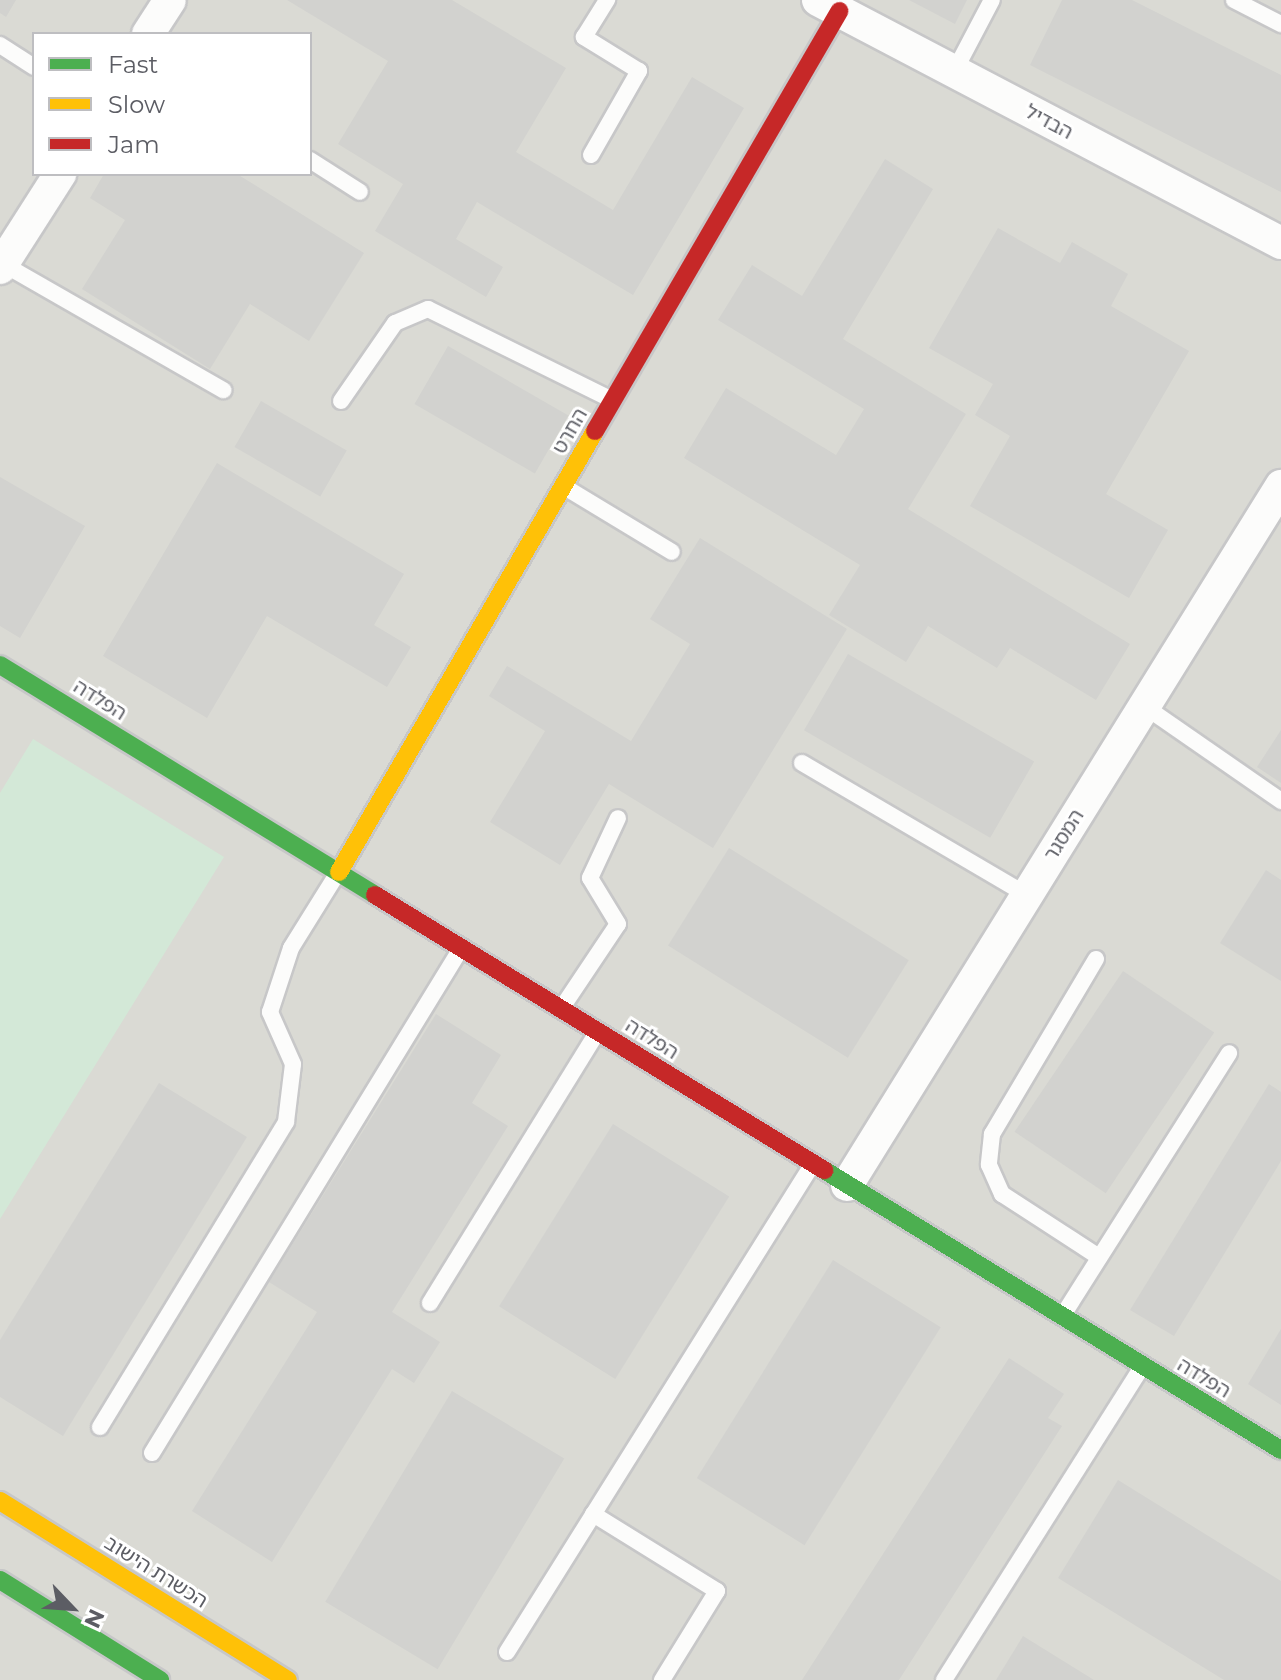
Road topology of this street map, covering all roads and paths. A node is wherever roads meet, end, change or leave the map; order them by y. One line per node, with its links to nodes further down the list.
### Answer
1 (170, 0): 7 (street)
2 (607, 0): 11 (lane)
3 (992, 0): 10 (lane)
4 (1237, 1): 6 (lane)
5 (828, 6): 10 (street, הבדיל); 18 (street, החרט)
6 (1281, 24)
7 (149, 32)
8 (0, 45): 9 (lane)
9 (32, 66)
10 (954, 72): 15 (street, הבדיל)
11 (591, 155)
12 (312, 161): 14 (lane)
13 (59, 176): 16 (street)
14 (360, 192)
15 (1281, 243)
16 (1, 266): 17 (lane)
17 (223, 390)
18 (613, 400): 19 (lane); 20 (street, החרט)
19 (341, 401)
20 (563, 486): 22 (lane); 28 (street, החרט)
21 (1281, 486): 24 (street, המסגר)
22 (672, 552)
23 (0, 665): 28 (street, הפלדה)
24 (1144, 706): 26 (lane); 29 (street, המסגר)
25 (802, 763): 29 (lane)
26 (1281, 801)
27 (618, 818): 32 (lane)
28 (339, 872): 30 (street, הפלדה); 41 (lane)
29 (1027, 895): 36 (street, המסגר)
30 (461, 947): 32 (street, הפלדה); 43 (lane)
31 (1096, 959): 37 (lane)
32 (561, 1009): 33 (street, הפלדה)
33 (598, 1031): 35 (street, הפלדה); 38 (lane)
34 (1229, 1053): 37 (lane)
35 (813, 1163): 36 (street, הפלדה); 45 (lane)
36 (847, 1185): 39 (street, הפלדה)
37 (1099, 1257): 39 (lane)
38 (430, 1303)
39 (1062, 1316): 40 (street, הפלדה)
40 (1143, 1366): 42 (street, הפלדה); 51 (lane)
41 (100, 1427)
42 (1281, 1450)
43 (152, 1453)
44 (0, 1501): 49 (street, הכשרת הישוב)
45 (593, 1514): 47 (lane); 50 (lane)
46 (0, 1580): 48 (street)
47 (507, 1652)
48 (160, 1680)
49 (288, 1680)
50 (662, 1680)
51 (944, 1680)

